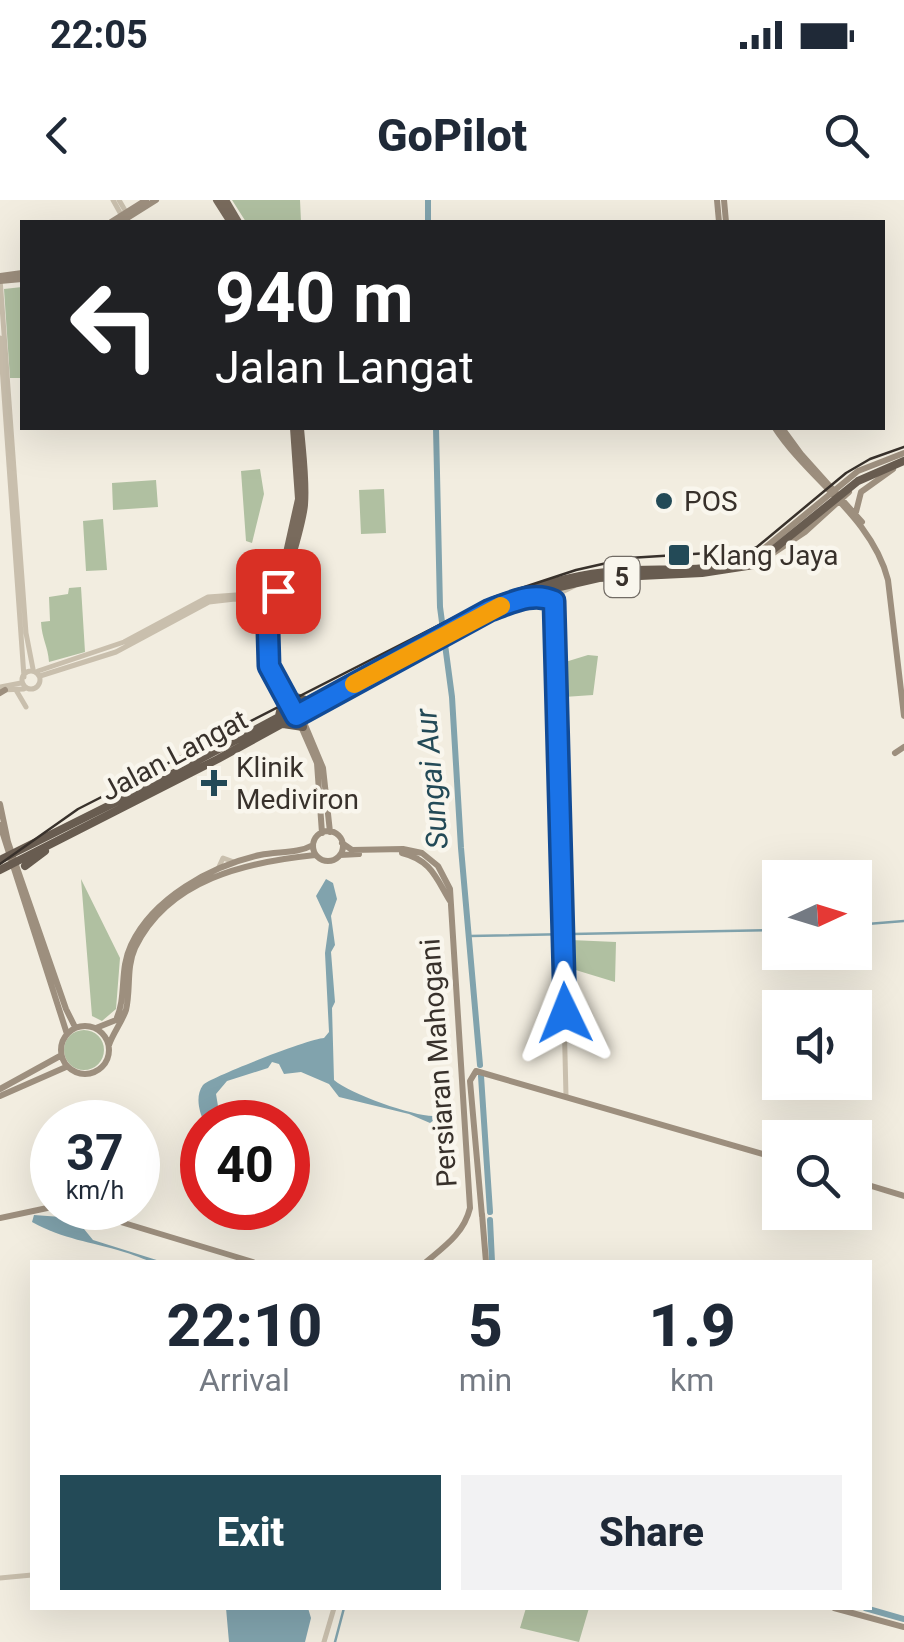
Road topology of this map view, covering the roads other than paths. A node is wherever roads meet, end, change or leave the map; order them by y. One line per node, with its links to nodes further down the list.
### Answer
1 (116, 200): 4 (street)
2 (146, 200): 4 (main road)
3 (156, 200): 4 (main road)
4 (124, 217)
5 (0, 279): 29 (street)
6 (0, 338): 29 (street)
7 (297, 430): 32 (main road)
8 (297, 430): 32 (main road)
9 (780, 430): 14 (main road)
10 (781, 430): 15 (main road)
11 (904, 459): 12 (main road, Jalan Langat / 5); 13 (main road); 24 (highway, Jalan Langat / 5)
12 (894, 468): 17 (main road, Jalan Langat / 5); 22 (main road)
13 (853, 475): 16 (main road); 17 (main road)
14 (815, 478): 18 (main road); 20 (main road)
15 (825, 480): 16 (main road); 18 (main road)
16 (844, 482): 18 (main road)
17 (860, 484): 19 (main road, Jalan Langat / 5)
18 (833, 492): 19 (main road); 20 (main road)
19 (841, 500): 21 (main road, Jalan Langat / 5); 22 (main road)
20 (816, 506): 23 (main road); 26 (main road)
21 (828, 512): 22 (main road); 23 (main road, Jalan Langat / 5)
22 (854, 514): 28 (main road)
23 (820, 518): 25 (main road, Jalan Langat / 5)
24 (792, 533): 25 (highway, Jalan Langat / 5); 26 (highway, Jalan Langat / 5)
25 (764, 559): 27 (highway, Jalan Langat / 5)
26 (751, 560): 34 (highway, Jalan Langat / 5)
27 (586, 580): 30 (highway, Jalan Langat / 5); 31 (street)
28 (888, 584): 33 (main road); 33 (main road)
29 (21, 598): 35 (street); 36 (street)
30 (524, 598): 31 (street); 34 (highway, Jalan Langat / 5)
31 (554, 601): 70 (street)
32 (274, 604): 35 (street); 39 (main road); 39 (main road)
33 (890, 604): 43 (main road)
34 (450, 628): 40 (highway, Jalan Langat / 5)
35 (37, 672): 36 (street); 36 (street)
36 (23, 683): 37 (street); 38 (street)
37 (2, 688): 38 (street)
38 (16, 690): 41 (street)
39 (287, 694): 40 (highway); 42 (main road); 44 (highway)
40 (312, 702): 42 (highway, Jalan Langat / 5); 45 (highway)
41 (26, 707)
42 (296, 711): 44 (highway, Jalan Langat / 5); 45 (main road)
43 (904, 716)
44 (279, 720): 45 (highway); 49 (highway, Jalan Langat / 5); 50 (highway, Jalan Langat / 5)
45 (305, 726): 52 (main road)
46 (904, 747): 47 (main road)
47 (904, 758)
48 (0, 807): 61 (main road)
49 (115, 812): 50 (highway, 5); 58 (highway, Jalan Langat / 5)
50 (78, 819): 57 (highway, Jalan Langat / 5); 58 (highway, 5)
51 (0, 826): 61 (main road)
52 (326, 832): 53 (main road); 54 (main road)
53 (342, 843): 56 (main road); 60 (main road, Persiaran Mahogani)
54 (313, 845): 55 (main road); 63 (main road)
55 (315, 855): 56 (main road); 65 (main road)
56 (340, 855): 60 (main road, Persiaran Mahogani)
57 (0, 860)
58 (21, 864): 59 (highway, 5)
59 (0, 870)
60 (451, 902): 78 (main road, Persiaran Mahogani)
61 (28, 906): 62 (main road); 64 (main road)
62 (76, 1028): 63 (main road); 64 (main road)
63 (96, 1028): 65 (main road)
64 (67, 1034): 66 (main road)
65 (108, 1045): 67 (main road)
66 (60, 1056): 67 (main road); 68 (main road)
67 (66, 1067): 69 (main road)
68 (0, 1089)
69 (0, 1096)
70 (566, 1096): 71 (main road); 79 (main road)
71 (762, 1154)
72 (872, 1186): 73 (main road)
73 (904, 1196)
74 (30, 1212): 75 (main road)
75 (0, 1218)
76 (147, 1230): 77 (main road)
77 (246, 1260)
78 (428, 1260)
79 (486, 1260)
80 (30, 1575): 81 (street)
81 (0, 1578)
82 (335, 1610): 85 (street)
83 (841, 1610): 84 (main road)
84 (904, 1627)
85 (324, 1642)

